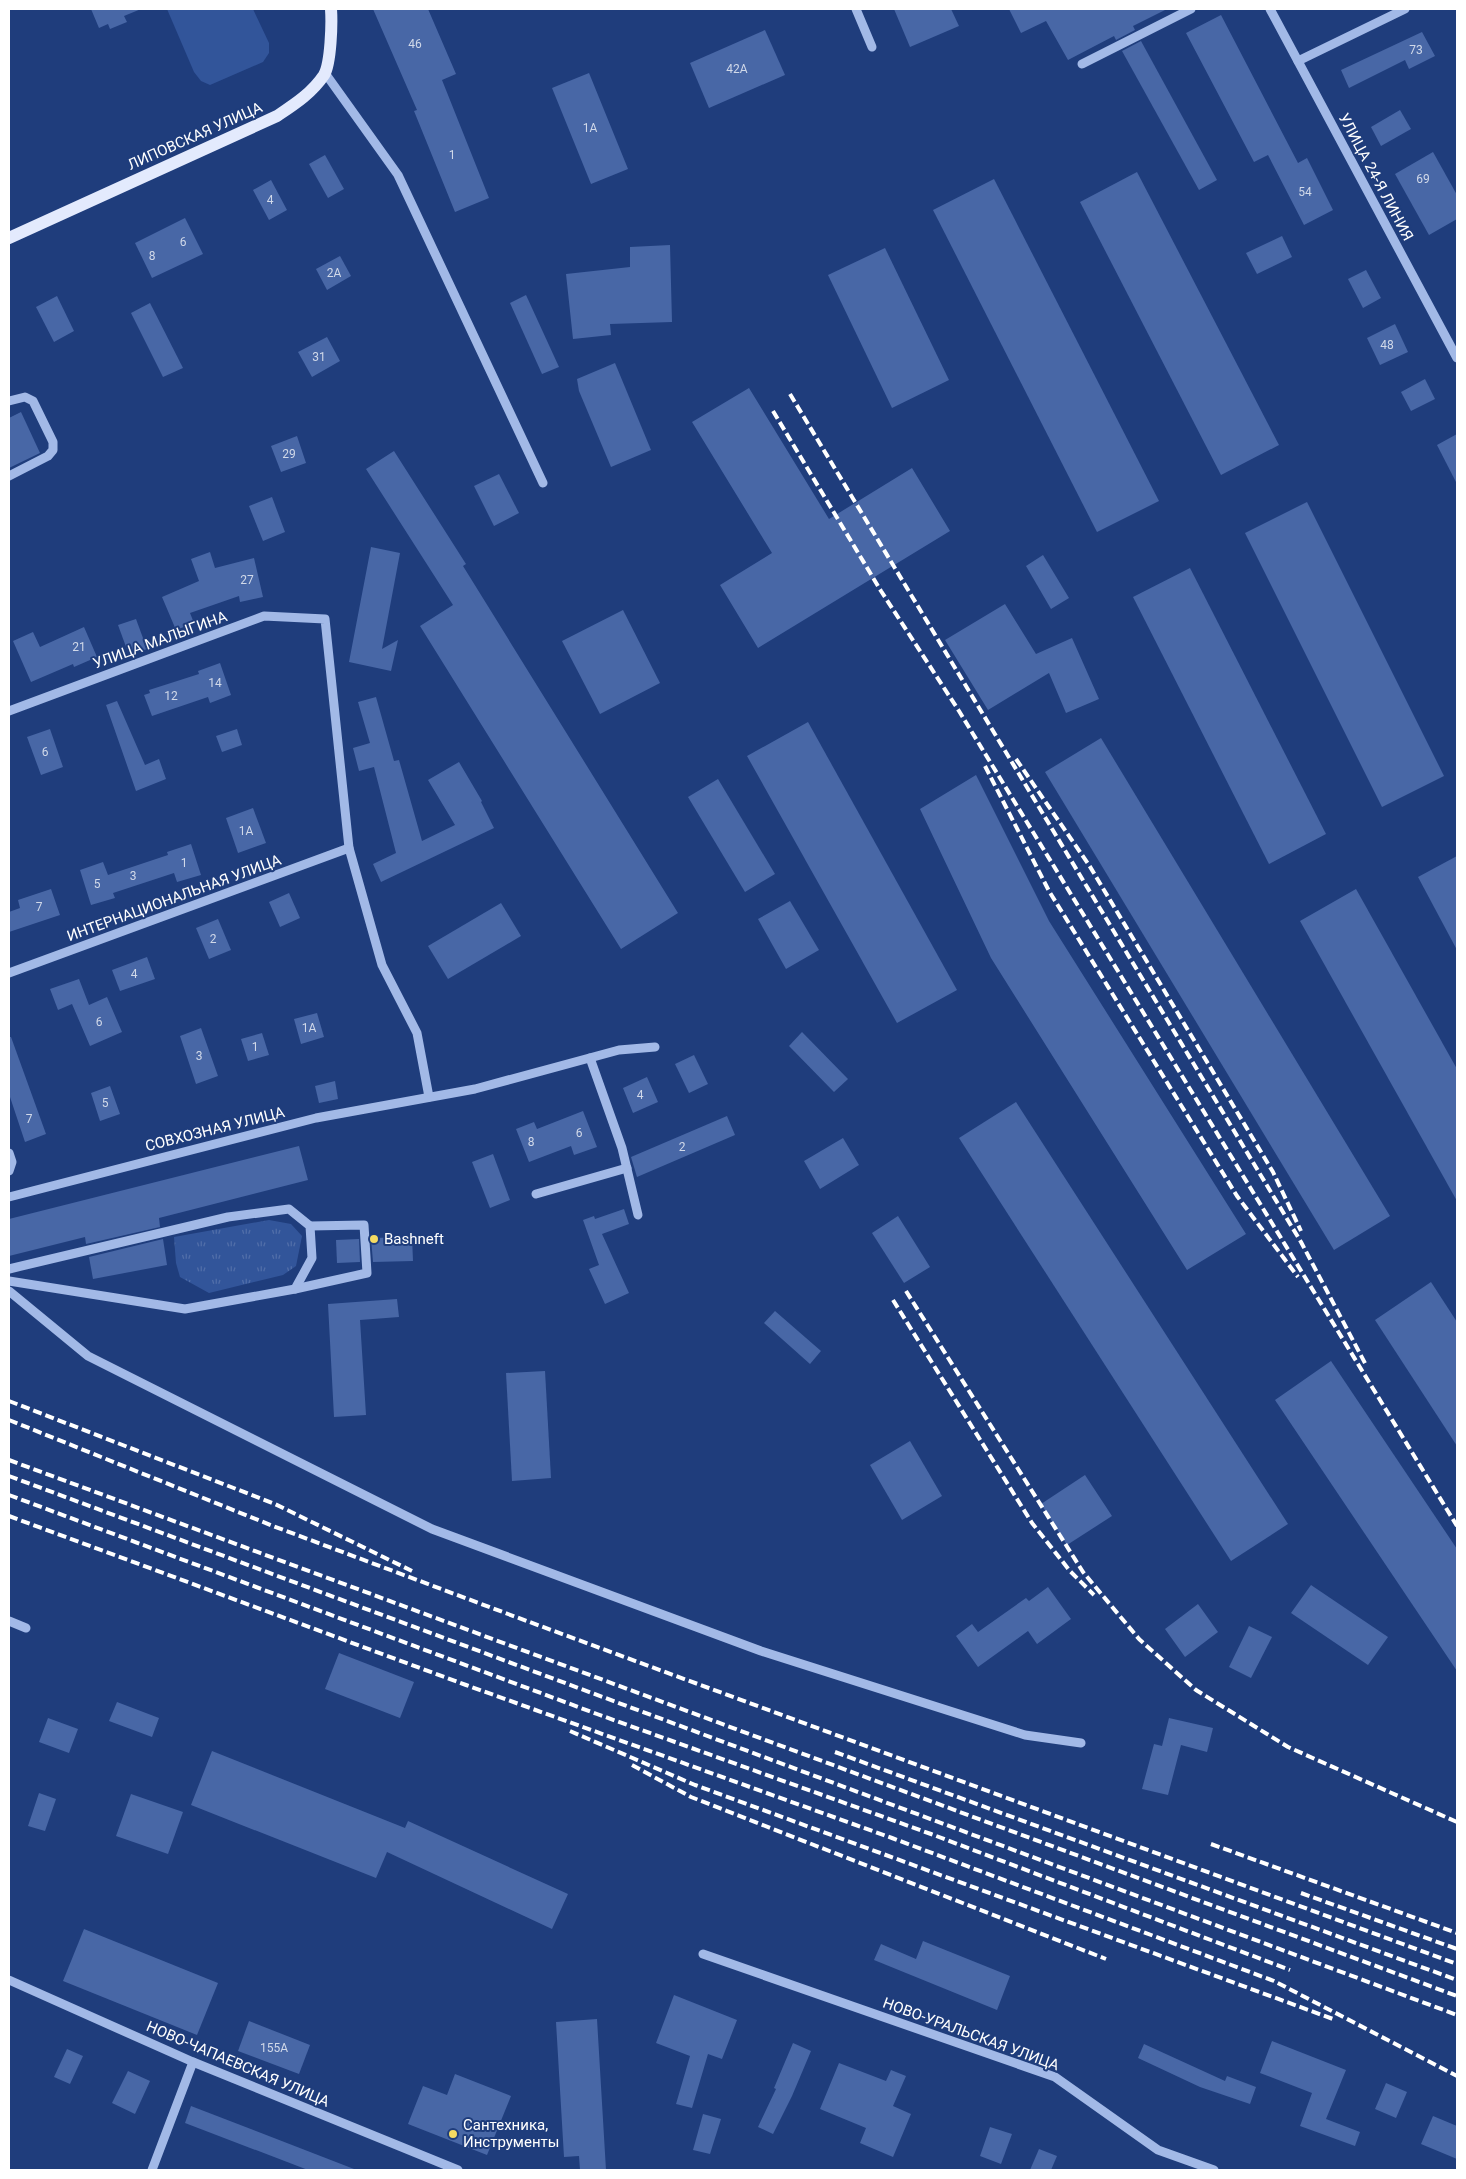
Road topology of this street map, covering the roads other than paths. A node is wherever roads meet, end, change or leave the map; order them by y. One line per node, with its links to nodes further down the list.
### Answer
1 (332, 9): 9 (main road, ЛИПОВСКАЯ УЛИЦА)
2 (856, 9): 6 (street)
3 (1191, 9): 8 (street)
4 (1270, 9): 7 (street, УЛИЦА 24-Я ЛИНИЯ)
5 (1405, 9): 7 (street)
6 (872, 47)
7 (1298, 61): 11 (street, УЛИЦА 24-Я ЛИНИЯ)
8 (1082, 64)
9 (325, 73): 10 (main road, ЛИПОВСКАЯ УЛИЦА); 14 (street)
10 (9, 238)
11 (1457, 358)
12 (9, 401): 13 (street)
13 (9, 476)
14 (544, 483)
15 (9, 711): 16 (street, УЛИЦА МАЛЫГИНА)
16 (349, 848): 17 (street, ИНТЕРНАЦИОНАЛЬНАЯ УЛИЦА); 20 (street)
17 (9, 973)
18 (655, 1047): 19 (street, СОВХОЗНАЯ УЛИЦА)
19 (590, 1058): 20 (street, СОВХОЗНАЯ УЛИЦА); 22 (street)
20 (429, 1097): 25 (street, СОВХОЗНАЯ УЛИЦА)
21 (9, 1153): 23 (street)
22 (627, 1168): 24 (street); 26 (street)
23 (9, 1171)
24 (536, 1194)
25 (9, 1196)
26 (638, 1215)
27 (310, 1226): 28 (street); 30 (street); 30 (street)
28 (9, 1268)
29 (9, 1281): 30 (street)
30 (295, 1289)
31 (9, 1291): 34 (street)
32 (9, 1621): 33 (street)
33 (26, 1628)
34 (1081, 1743)
35 (703, 1954): 40 (street, НОВО-УРАЛЬСКАЯ УЛИЦА)
36 (9, 1980): 37 (street, НОВО-ЧАПАЕВСКАЯ УЛИЦА)
37 (193, 2062): 38 (street); 39 (street, НОВО-ЧАПАЕВСКАЯ УЛИЦА)
38 (152, 2170)
39 (458, 2170)
40 (1214, 2170)

